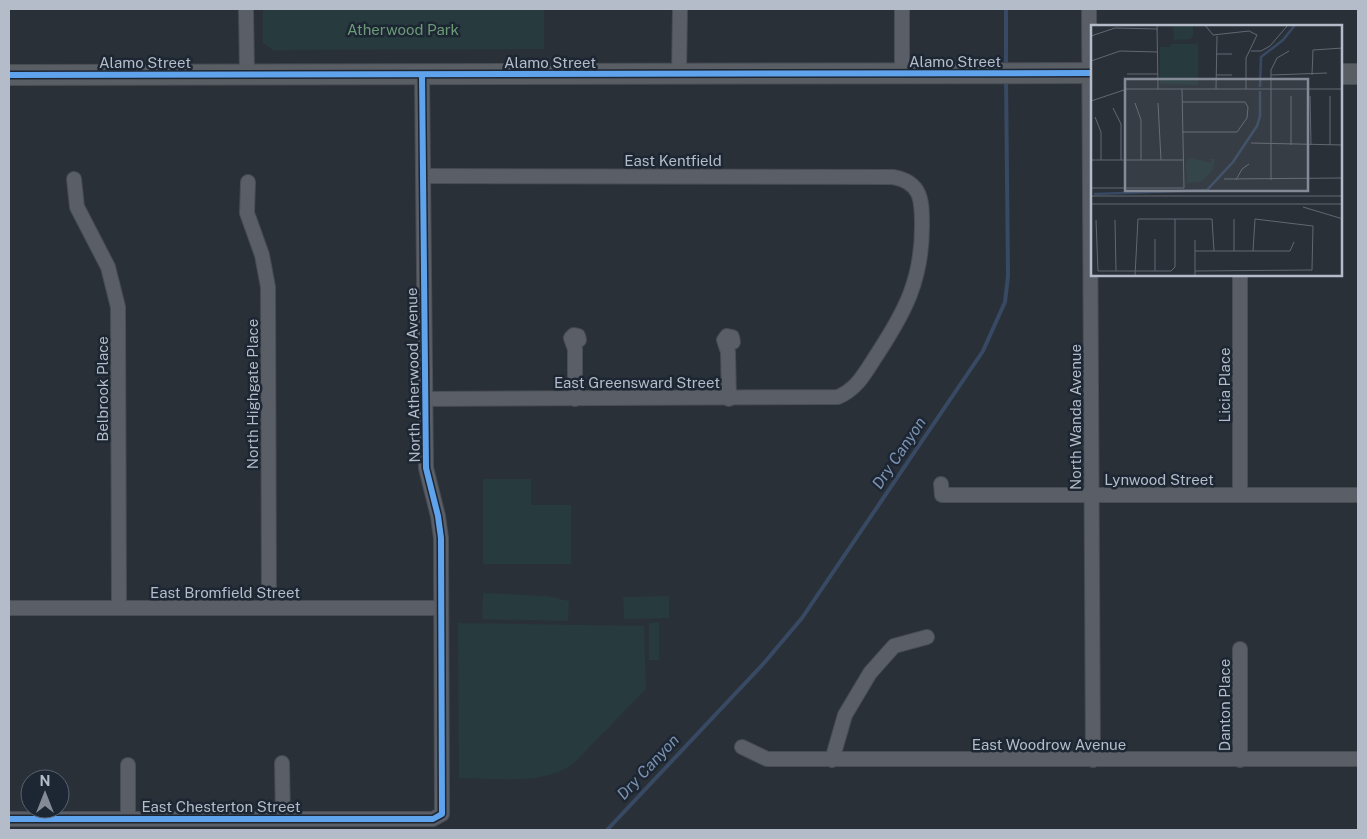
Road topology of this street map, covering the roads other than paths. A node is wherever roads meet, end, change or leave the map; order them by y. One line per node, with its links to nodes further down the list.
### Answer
1 (246, 9): 6 (street)
2 (680, 9): 7 (street)
3 (902, 9): 8 (street)
4 (1089, 9): 5 (street, North Wanda Avenue)
5 (1090, 73): 8 (main road, Alamo Street); 24 (street, North Wanda Avenue)
6 (247, 74): 11 (main road, Alamo Street); 12 (main road, Alamo Street)
7 (679, 74): 8 (main road, Alamo Street); 12 (main road, Alamo Street)
8 (902, 74)
9 (1342, 74): 10 (main road)
10 (1358, 74)
11 (9, 75)
12 (422, 75): 13 (street, North Atherwood Avenue)
13 (424, 176): 19 (street, East Kentfield); 20 (street, North Atherwood Avenue)
14 (74, 179): 28 (street, Belbrook Place)
15 (248, 182): 29 (street, North Highgate Place)
16 (1240, 276): 25 (street, Licia Place)
17 (580, 340): 21 (street)
18 (733, 342): 22 (street)
19 (848, 392): 22 (street, East Greensward Street)
20 (424, 399): 21 (street, East Greensward Street); 30 (street, North Atherwood Avenue)
21 (576, 399): 22 (street, East Greensward Street)
22 (729, 399)
23 (941, 484): 24 (street, Lynwood Street)
24 (1092, 495): 25 (street, Lynwood Street); 36 (street, North Wanda Avenue)
25 (1240, 495): 26 (street, Lynwood Street)
26 (1358, 495)
27 (9, 608): 28 (street, East Bromfield Street)
28 (119, 608): 29 (street, East Bromfield Street)
29 (269, 608): 30 (street, East Bromfield Street)
30 (442, 608): 43 (street, North Atherwood Avenue)
31 (927, 637): 35 (street)
32 (1240, 649): 37 (street, Danton Place)
33 (742, 747): 35 (street, East Woodrow Avenue)
34 (1358, 759): 37 (street, East Woodrow Avenue)
35 (832, 760): 36 (street, East Woodrow Avenue)
36 (1093, 760): 37 (street, East Woodrow Avenue)
37 (1240, 760)
38 (282, 763): 41 (street, East Chesterton Street)
39 (128, 765): 40 (street, East Chesterton Street)
40 (128, 818): 41 (street, East Chesterton Street); 42 (street, East Chesterton Street)
41 (283, 818): 43 (street, East Chesterton Street)
42 (9, 819)
43 (433, 819)

